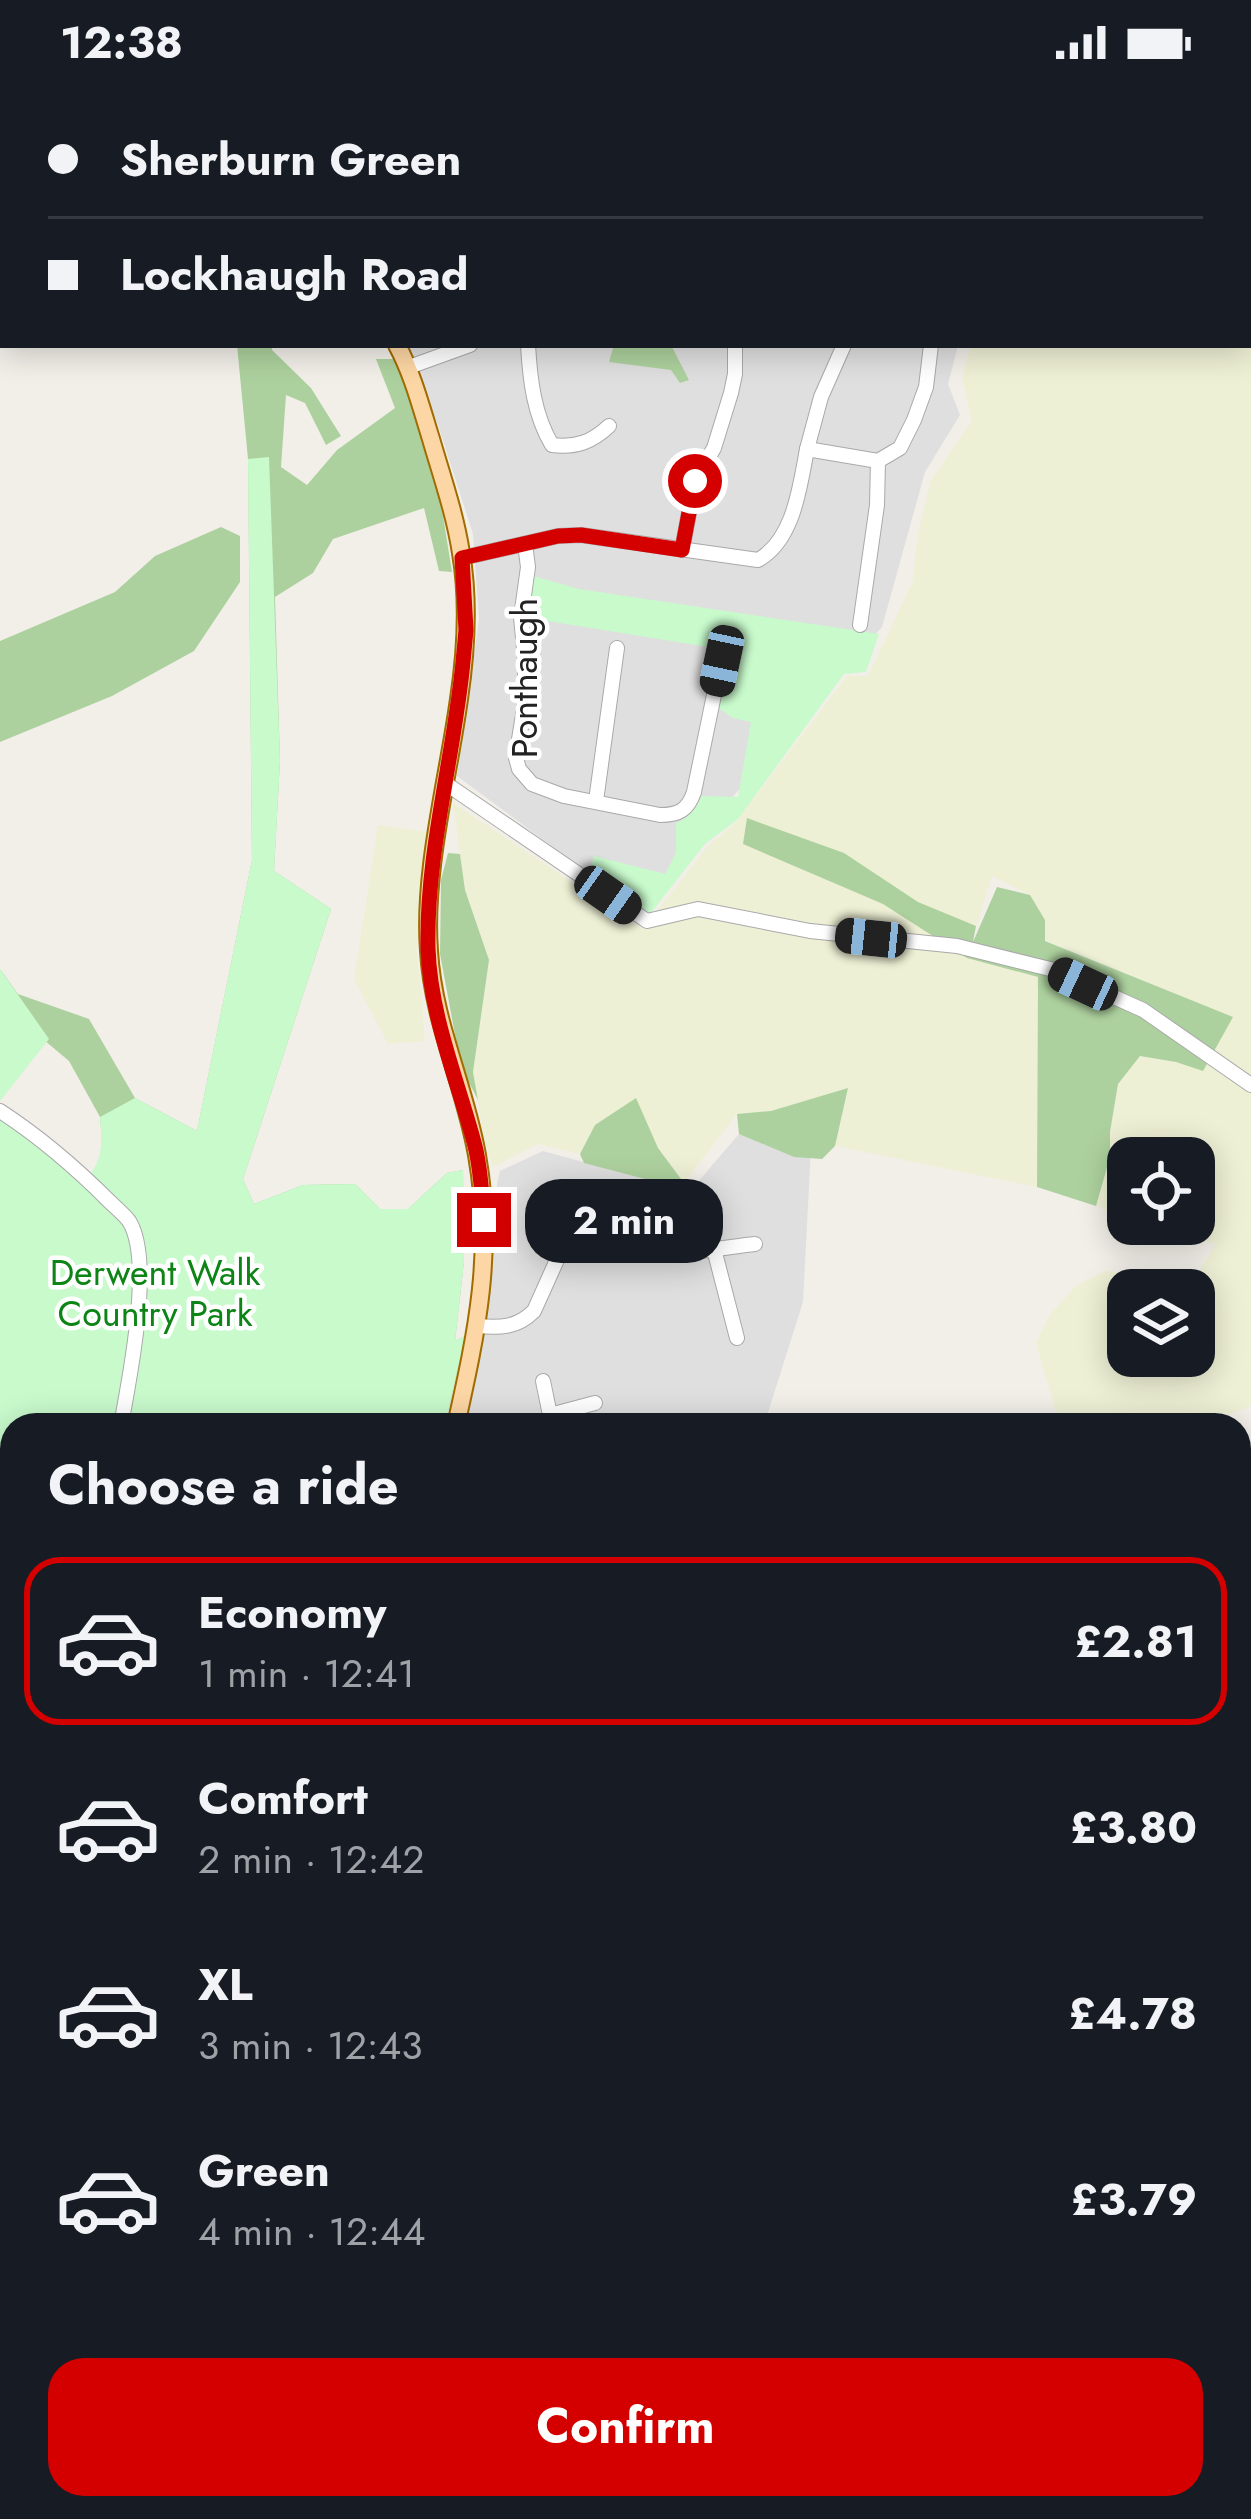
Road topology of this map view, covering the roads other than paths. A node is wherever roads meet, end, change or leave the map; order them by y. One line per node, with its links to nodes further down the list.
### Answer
1 (604, 84): 2 (street)
2 (621, 84)
3 (399, 348): 9 (main road)
4 (459, 348): 9 (street)
5 (528, 348): 10 (street)
6 (741, 348): 14 (street)
7 (843, 348): 11 (street)
8 (931, 348): 12 (street)
9 (409, 367): 15 (main road)
10 (609, 426)
11 (807, 449): 12 (street); 14 (street)
12 (878, 461): 16 (street)
13 (525, 544): 14 (street); 15 (street); 20 (street, Ponthaugh)
14 (682, 550)
15 (462, 558): 19 (main road)
16 (860, 625)
17 (617, 648): 20 (street)
18 (722, 661): 20 (street, Ponthaugh)
19 (445, 783): 21 (street); 25 (main road)
20 (596, 800)
21 (1251, 1085)
22 (0, 1111): 29 (street)
23 (755, 1244): 24 (street)
24 (714, 1249): 25 (street); 26 (street)
25 (477, 1326): 30 (main road)
26 (737, 1338)
27 (543, 1381): 31 (street)
28 (595, 1402): 32 (street)
29 (123, 1413)
30 (458, 1413)
31 (548, 1413)
32 (567, 1413)

